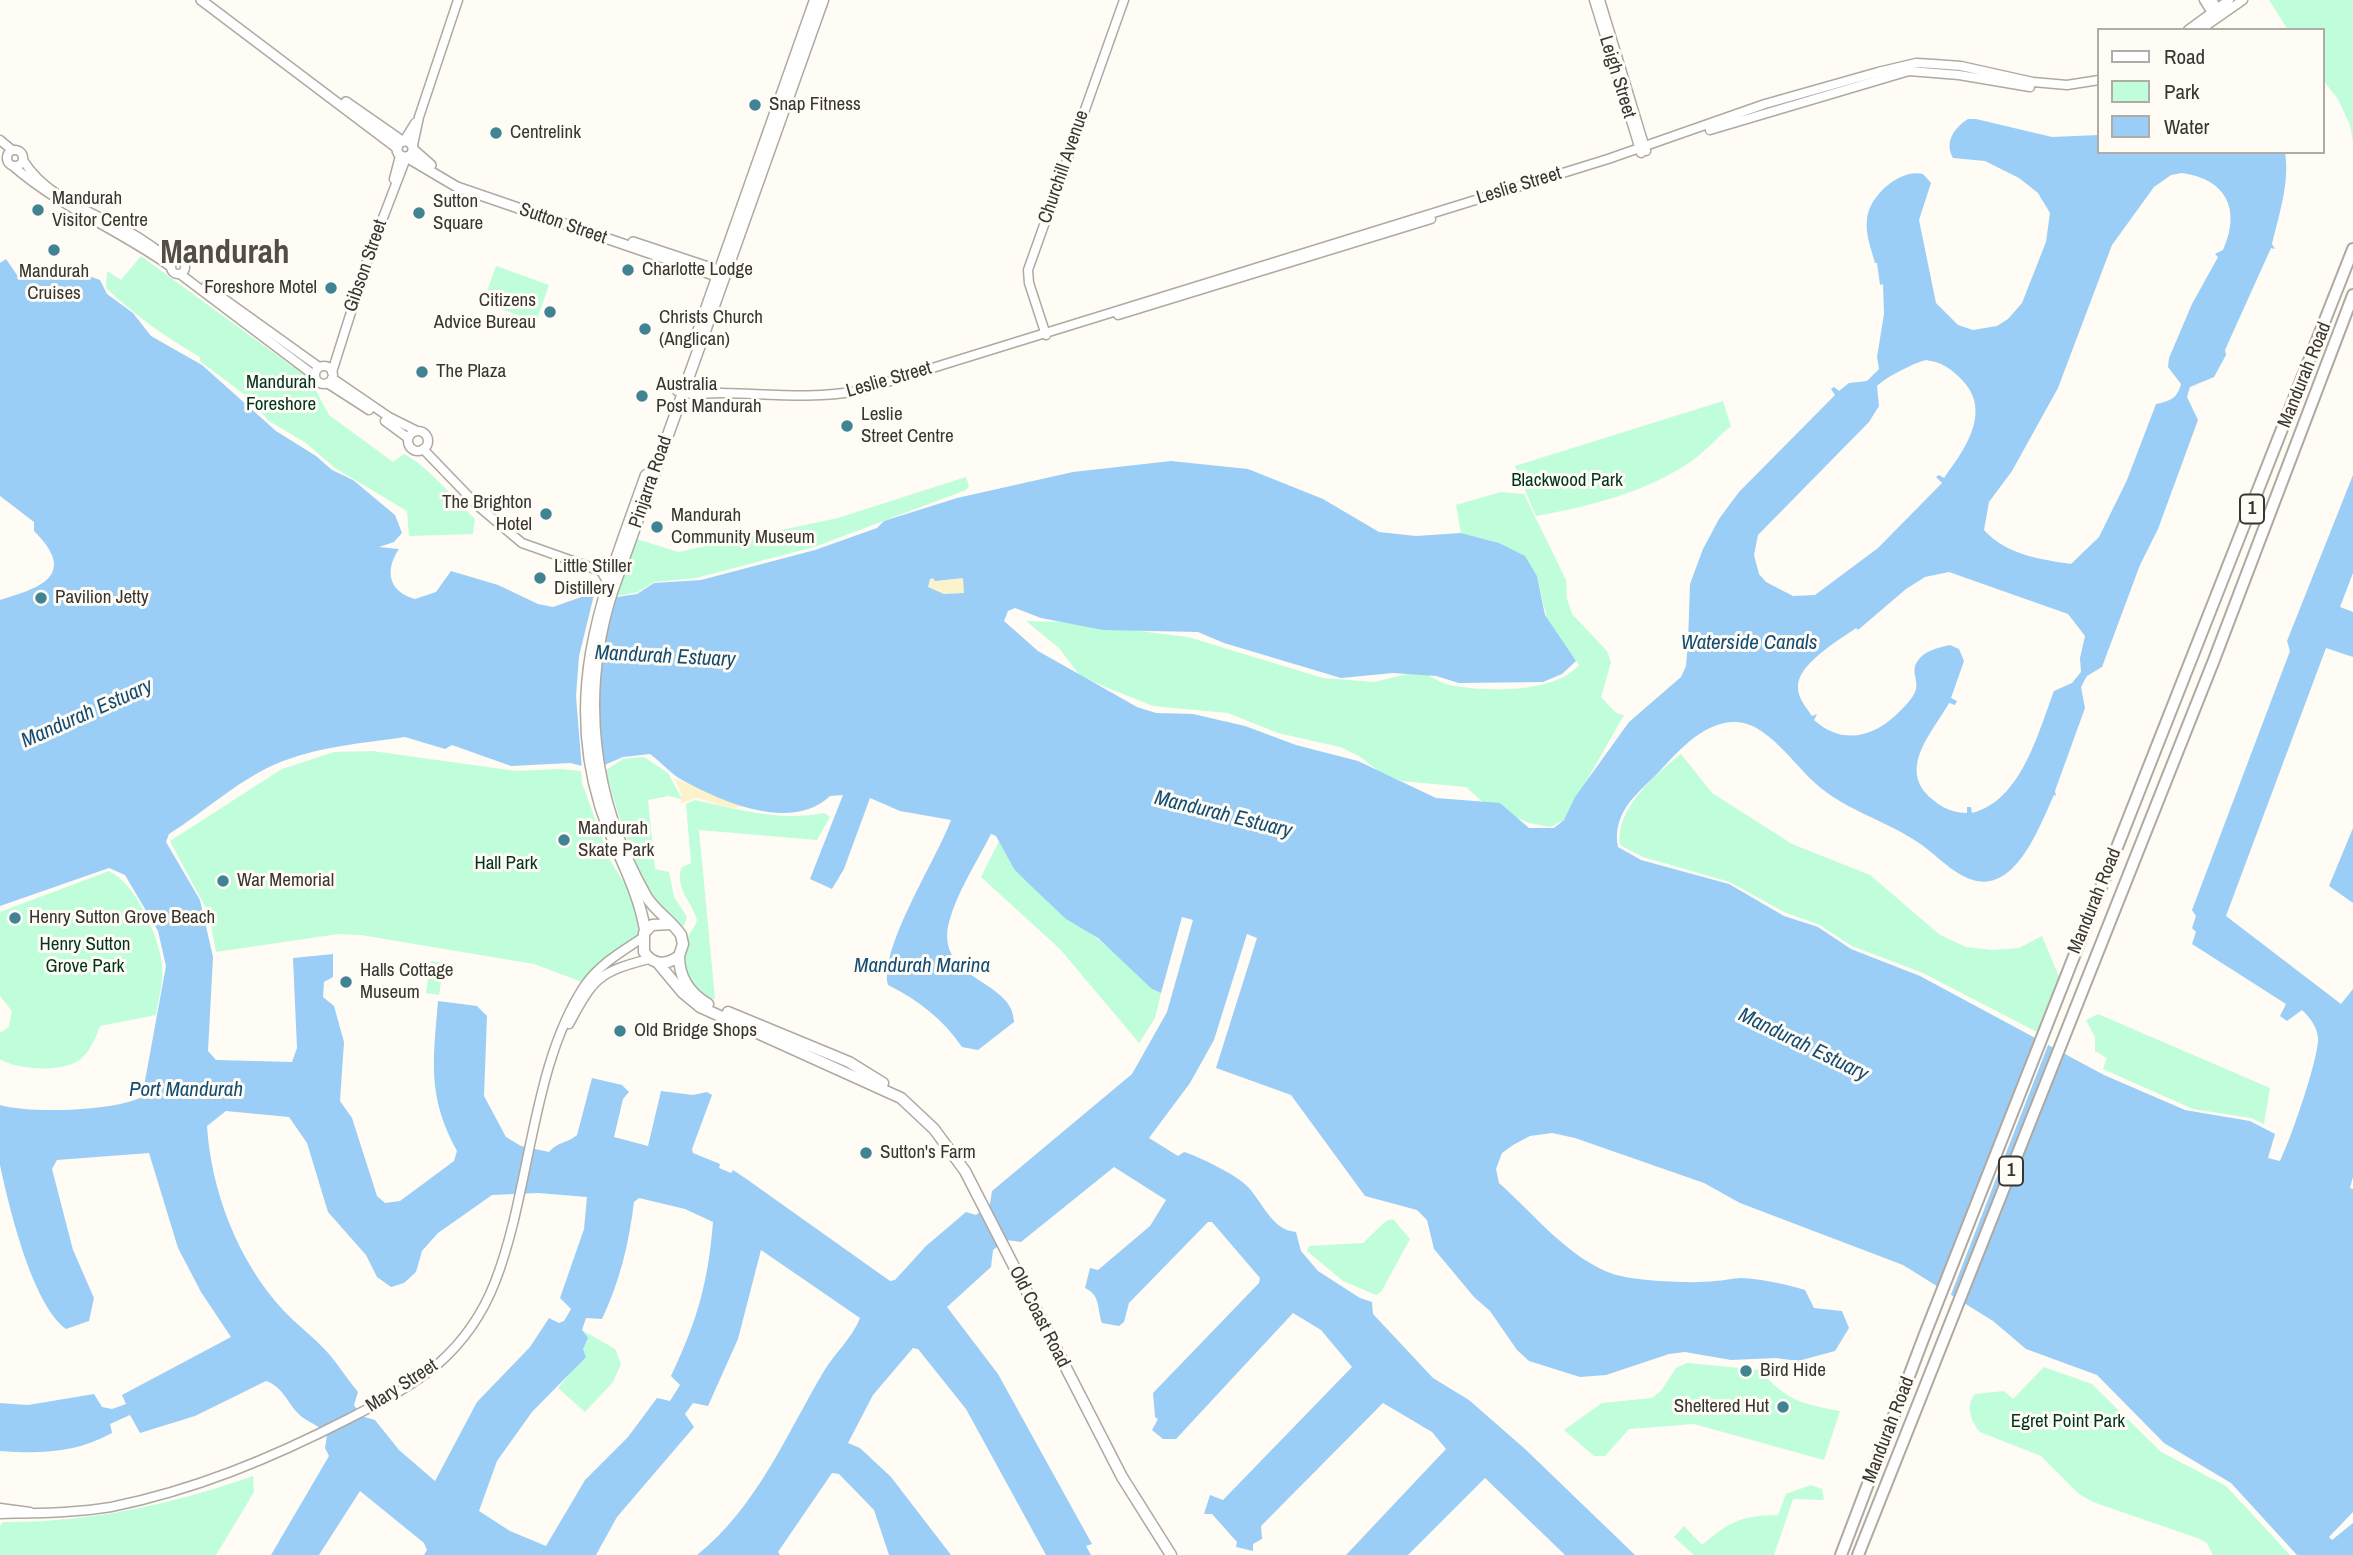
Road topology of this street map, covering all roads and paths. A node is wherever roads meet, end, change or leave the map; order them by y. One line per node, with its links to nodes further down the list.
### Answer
1 (201, 0): 18 (main road, Sutton Street)
2 (210, 0): 18 (main road, Sutton Street)
3 (458, 0): 18 (street, Gibson Street)
4 (815, 0): 25 (main road, Pinjarra Road)
5 (823, 0): 25 (main road, Pinjarra Road)
6 (1124, 0): 27 (street, Churchill Avenue)
7 (1594, 0): 19 (street, Leigh Street)
8 (1600, 0): 19 (street, Leigh Street)
9 (2203, 0): 12 (street)
10 (2229, 0): 12 (street)
11 (2243, 0): 12 (street)
12 (2216, 10): 13 (street); 14 (street)
13 (2191, 28)
14 (2202, 28)
15 (2098, 83): 19 (street, Leslie Street)
16 (0, 140): 20 (street)
17 (0, 149): 20 (street)
18 (405, 150): 25 (main road, Sutton Street); 28 (street, Gibson Street)
19 (1643, 150): 27 (street, Leslie Street)
20 (9, 154): 21 (street); 22 (street)
21 (23, 160): 22 (street); 24 (street)
22 (13, 166): 24 (street)
23 (2353, 249): 47 (highway, Mandurah Road / 1)
24 (172, 264): 29 (street)
25 (721, 274): 31 (main road, Pinjarra Road)
26 (2353, 295): 48 (highway, Mandurah Road / 1)
27 (1045, 334): 31 (street, Leslie Street)
28 (338, 348): 29 (street, Gibson Street); 30 (street, Gibson Street)
29 (320, 369): 30 (street); 30 (street)
30 (330, 378): 32 (street); 33 (street)
31 (681, 388): 35 (main road, Pinjarra Road)
32 (417, 430): 33 (street); 34 (street)
33 (408, 438): 34 (street)
34 (423, 449): 35 (street)
35 (609, 588): 36 (main road, Pinjarra Road)
36 (597, 779): 37 (main road, Pinjarra Road); 38 (main road, Pinjarra Road)
37 (670, 924): 38 (main road); 39 (main road)
38 (643, 934): 40 (main road); 41 (street, Mary Street)
39 (679, 957): 40 (main road); 42 (main road, Old Coast Road)
40 (653, 961): 41 (street, Mary Street); 42 (main road, Old Coast Road)
41 (561, 1035): 44 (street, Mary Street)
42 (892, 1092): 46 (main road, Old Coast Road)
43 (0, 1508): 44 (street, Mary Street); 45 (street)
44 (30, 1513): 45 (street, Mary Street)
45 (0, 1514)
46 (1171, 1555)
47 (1841, 1555)
48 (1858, 1555)

